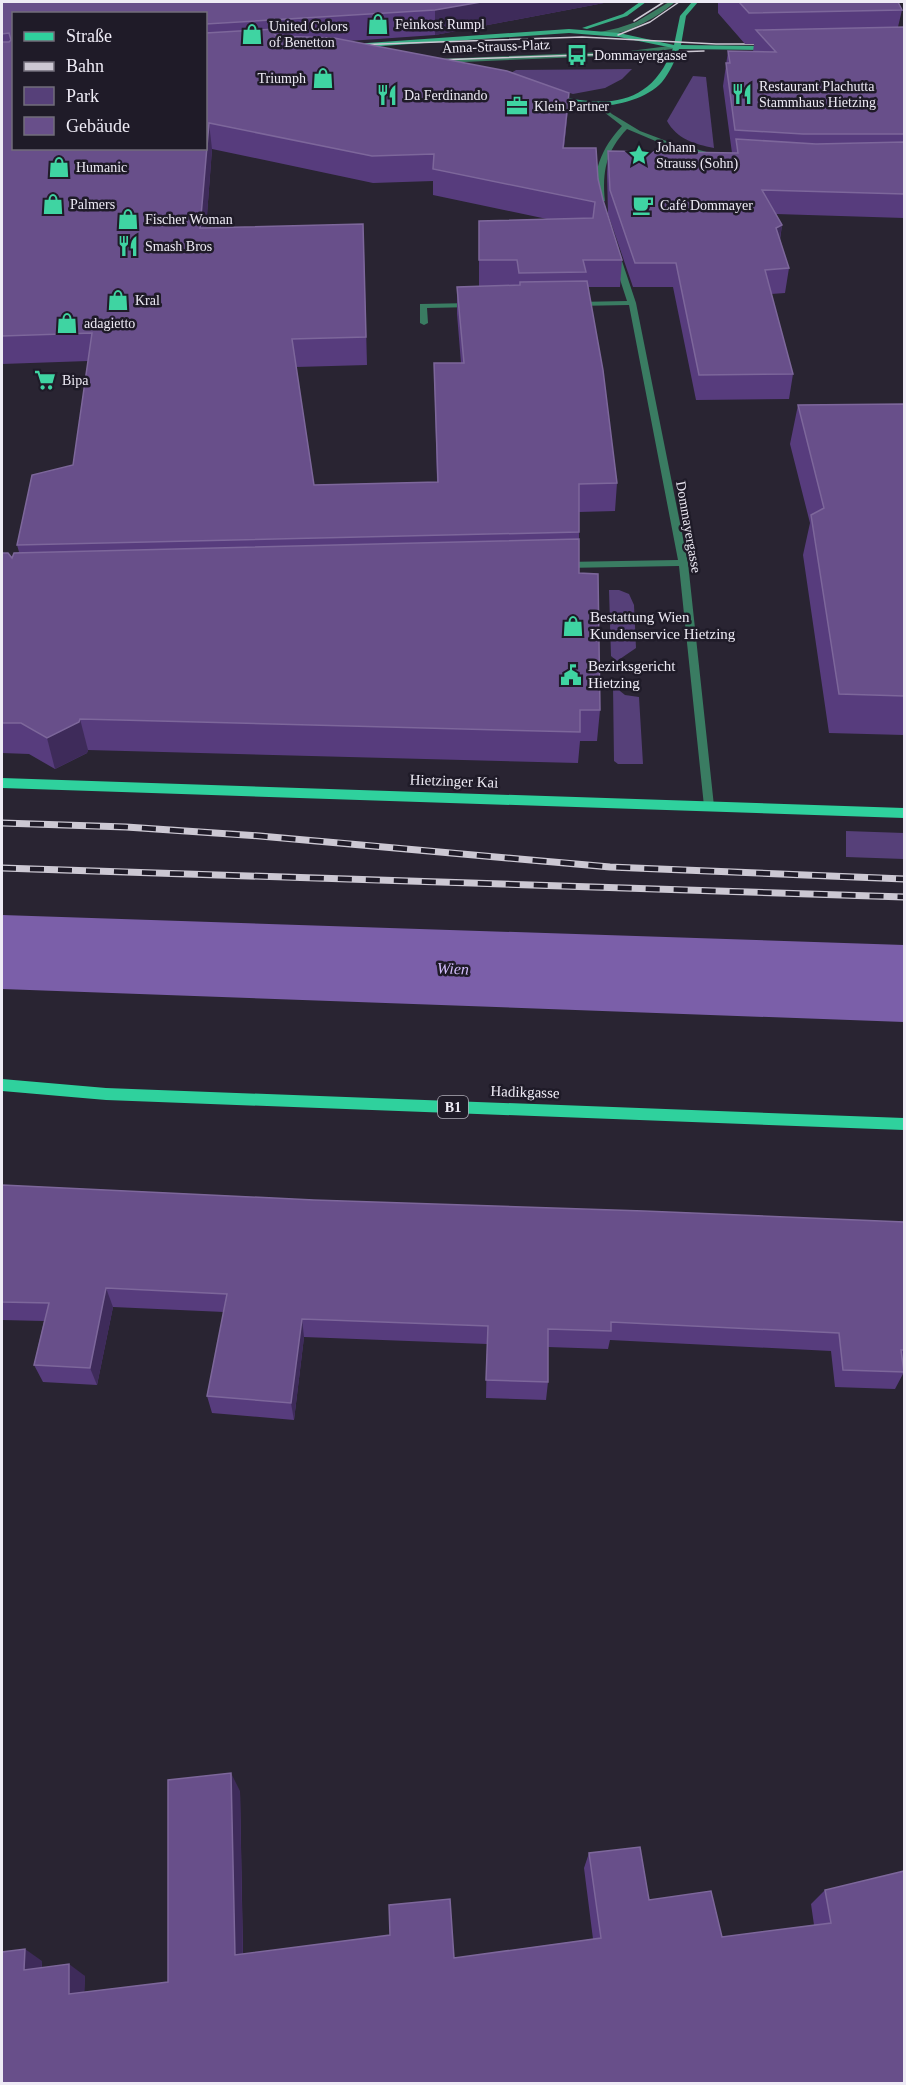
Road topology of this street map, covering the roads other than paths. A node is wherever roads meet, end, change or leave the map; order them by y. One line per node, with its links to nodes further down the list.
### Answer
1 (643, 2): 4 (main road)
2 (672, 2): 5 (street)
3 (695, 2): 7 (main road)
4 (569, 31): 5 (main road, Anna-Strauss-Platz); 6 (main road, Anna-Strauss-Platz)
5 (599, 33): 7 (main road, Anna-Strauss-Platz)
6 (350, 46)
7 (677, 47): 8 (main road); 9 (street, Anna-Strauss-Platz); 12 (main road)
8 (773, 48)
9 (433, 64): 10 (main road, Anna-Strauss-Platz)
10 (442, 70)
11 (550, 95): 12 (main road)
12 (597, 104): 13 (street)
13 (626, 126): 14 (street); 15 (street)
14 (722, 156)
15 (602, 214)
16 (613, 247): 17 (street, Dommayergasse)
17 (632, 303): 18 (street); 21 (street, Dommayergasse)
18 (562, 304)
19 (481, 305): 20 (street)
20 (424, 323)
21 (682, 563): 22 (street); 24 (street, Dommayergasse)
22 (551, 566)
23 (2, 783): 24 (main road, Hietzinger Kai)
24 (709, 806): 25 (main road, Hietzinger Kai)
25 (904, 813)
26 (2, 1084): 27 (main road, Hadikgasse / B1)
27 (904, 1124)

